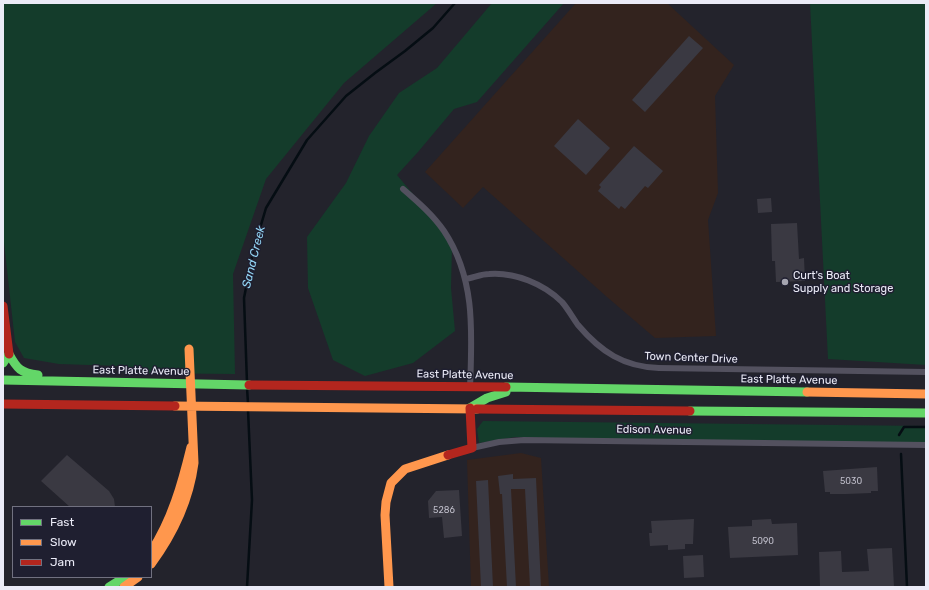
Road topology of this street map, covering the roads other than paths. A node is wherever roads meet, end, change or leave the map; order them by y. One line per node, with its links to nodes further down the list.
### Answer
1 (403, 189): 2 (street)
2 (465, 279): 7 (street, Town Center Drive); 11 (street)
3 (3, 306): 5 (main road)
4 (189, 349): 10 (main road)
5 (9, 354): 6 (main road); 9 (main road)
6 (3, 363)
7 (926, 372)
8 (3, 380): 9 (main road, East Platte Avenue)
9 (118, 382): 10 (main road, East Platte Avenue)
10 (190, 384): 11 (main road, East Platte Avenue); 15 (main road)
11 (470, 388): 12 (main road, East Platte Avenue)
12 (530, 388): 13 (main road, East Platte Avenue); 16 (main road)
13 (926, 394)
14 (3, 404): 15 (main road)
15 (191, 405): 16 (main road); 18 (main road)
16 (470, 408): 17 (main road); 20 (main road)
17 (926, 412)
18 (193, 440): 21 (main road); 22 (main road)
19 (926, 445): 20 (street, Edison Avenue)
20 (472, 448): 27 (main road, Edison Avenue)
21 (152, 550)
22 (152, 563)
23 (123, 578): 25 (main road)
24 (137, 578): 26 (main road)
25 (109, 587)
26 (124, 587)
27 (389, 587)

